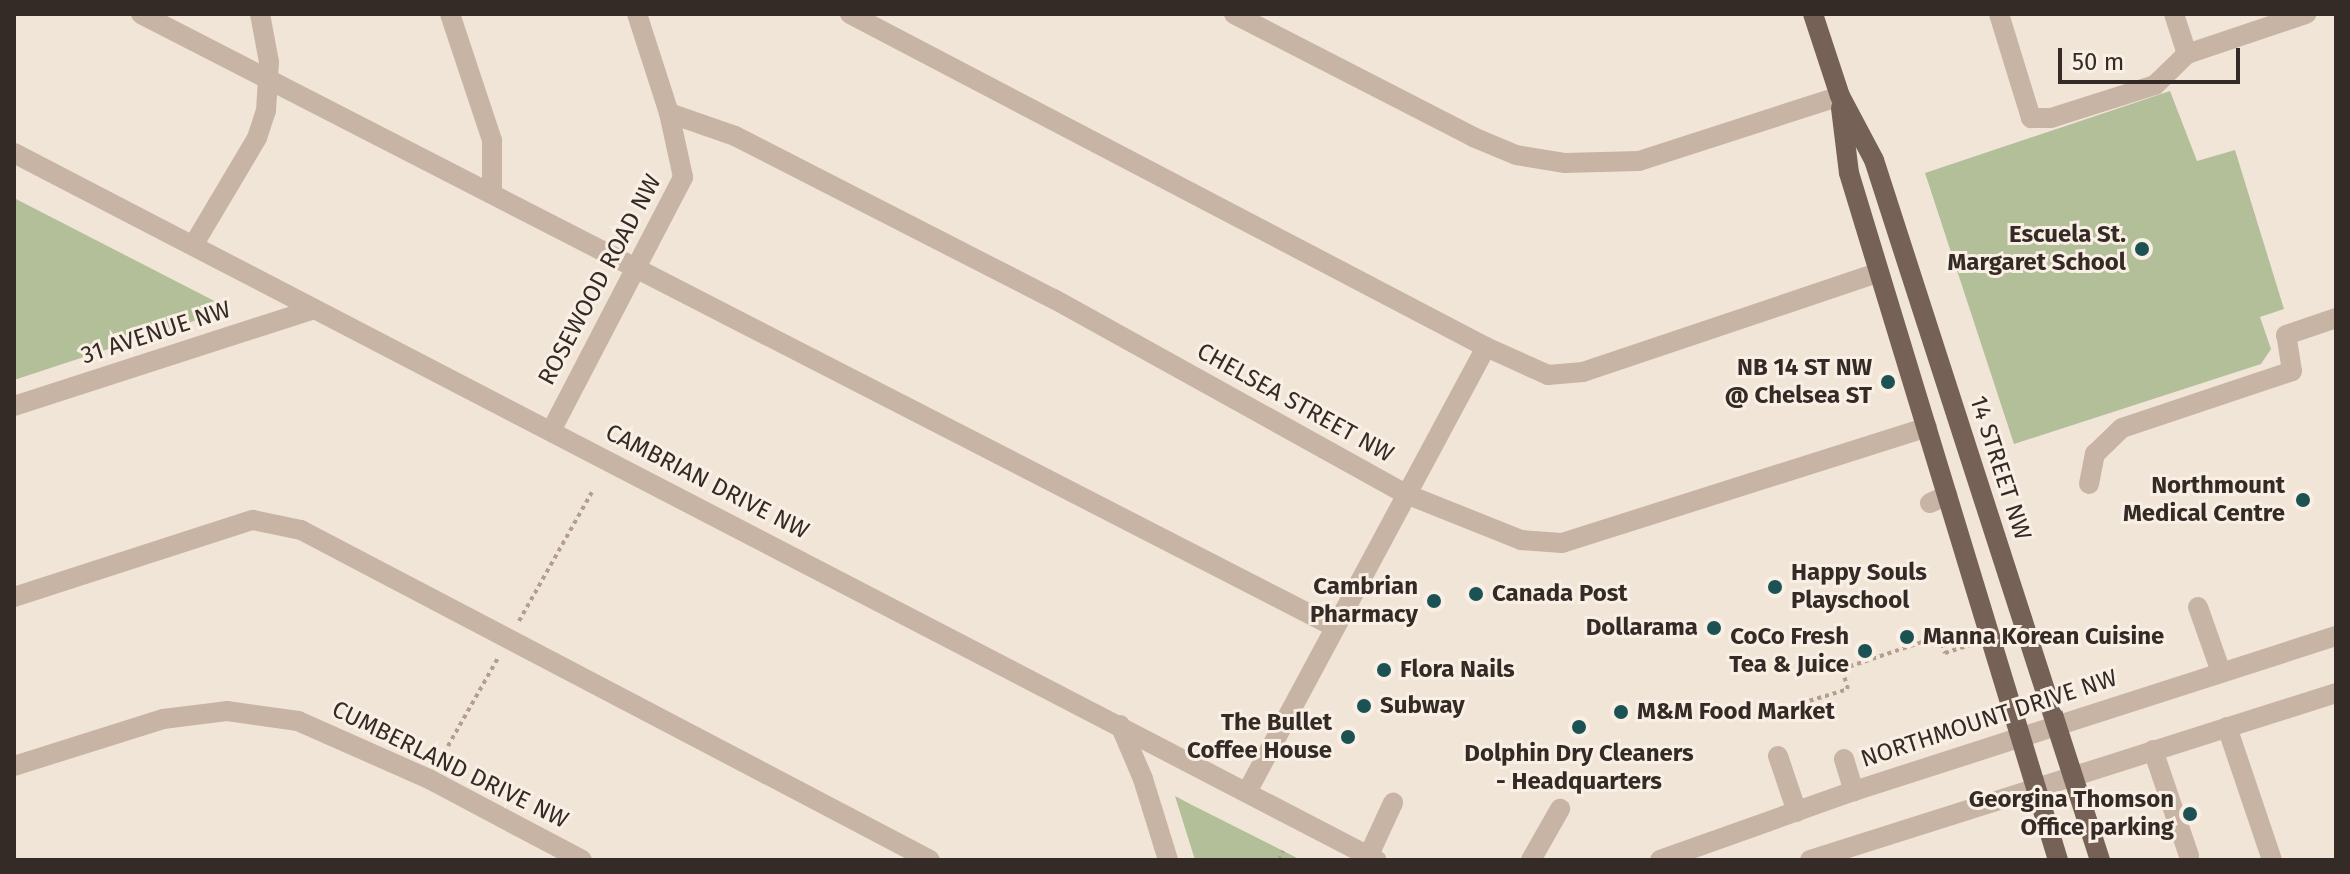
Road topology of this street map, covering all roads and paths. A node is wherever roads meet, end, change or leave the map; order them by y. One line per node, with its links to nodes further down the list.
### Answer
1 (141, 14): 12 (street)
2 (260, 14): 12 (street)
3 (450, 14): 16 (street)
4 (637, 14): 14 (street, ROSEWOOD ROAD NW)
5 (850, 14): 22 (street)
6 (1234, 14): 13 (street)
7 (1813, 14): 13 (main road, 14 STREET NW)
8 (1999, 14): 11 (street)
9 (2174, 14): 11 (street)
10 (2306, 14): 11 (street)
11 (2187, 54)
12 (269, 82): 16 (street); 17 (street)
13 (1840, 96): 19 (main road, 14 STREET NW); 40 (main road, 14 STREET NW)
14 (669, 113): 18 (street, ROSEWOOD ROAD NW); 28 (street, CHELSEA STREET NW)
15 (14, 153): 17 (street, CAMBRIAN DRIVE NW)
16 (492, 194): 18 (street)
17 (194, 244): 20 (street, CAMBRIAN DRIVE NW)
18 (636, 268): 25 (street, ROSEWOOD ROAD NW); 32 (street)
19 (1878, 273): 22 (street); 24 (main road, 14 STREET NW)
20 (314, 309): 23 (street, 31 AVENUE NW); 25 (street, CAMBRIAN DRIVE NW)
21 (2336, 318): 26 (street)
22 (1486, 347): 28 (street)
23 (14, 406)
24 (1927, 427): 28 (street, CHELSEA STREET NW); 35 (main road, 14 STREET NW)
25 (551, 431): 39 (street, CAMBRIAN DRIVE NW)
26 (2089, 484)
27 (592, 492): 31 (path)
28 (1406, 494): 32 (street)
29 (14, 597): 59 (street)
30 (2198, 607): 36 (street)
31 (518, 623)
32 (1335, 627): 51 (street)
33 (2336, 636): 36 (street, NORTHMOUNT DRIVE NW)
34 (500, 655): 43 (path)
35 (1986, 655): 38 (path); 42 (main road, 14 STREET NW)
36 (2221, 672): 40 (street, NORTHMOUNT DRIVE NW)
37 (2336, 693): 41 (street)
38 (1802, 703)
39 (1120, 725): 51 (street, CAMBRIAN DRIVE NW); 60 (street)
40 (2056, 725): 42 (street, NORTHMOUNT DRIVE NW); 48 (main road, 14 STREET NW)
41 (2227, 727): 44 (street); 67 (street)
42 (2020, 737): 49 (main road, 14 STREET NW); 50 (street, NORTHMOUNT DRIVE NW)
43 (448, 745)
44 (2153, 750): 48 (street); 56 (street)
45 (1778, 756): 54 (street)
46 (1844, 759): 50 (street)
47 (14, 766): 58 (street, CUMBERLAND DRIVE NW)
48 (2072, 774): 49 (street); 66 (main road, 14 STREET NW)
49 (2034, 786): 64 (street); 65 (main road, 14 STREET NW)
50 (1854, 791): 54 (street, NORTHMOUNT DRIVE NW)
51 (1247, 792): 57 (street, CAMBRIAN DRIVE NW)
52 (1393, 803): 57 (street)
53 (1560, 809): 62 (street)
54 (1797, 812): 63 (street, NORTHMOUNT DRIVE NW)
55 (1283, 851): 61 (path)
56 (2189, 856)
57 (1372, 858)
58 (582, 860)
59 (930, 860)
60 (1168, 860)
61 (1279, 860)
62 (1531, 860)
63 (1660, 860)
64 (1810, 860)
65 (2058, 860)
66 (2100, 860)
67 (2272, 860)

